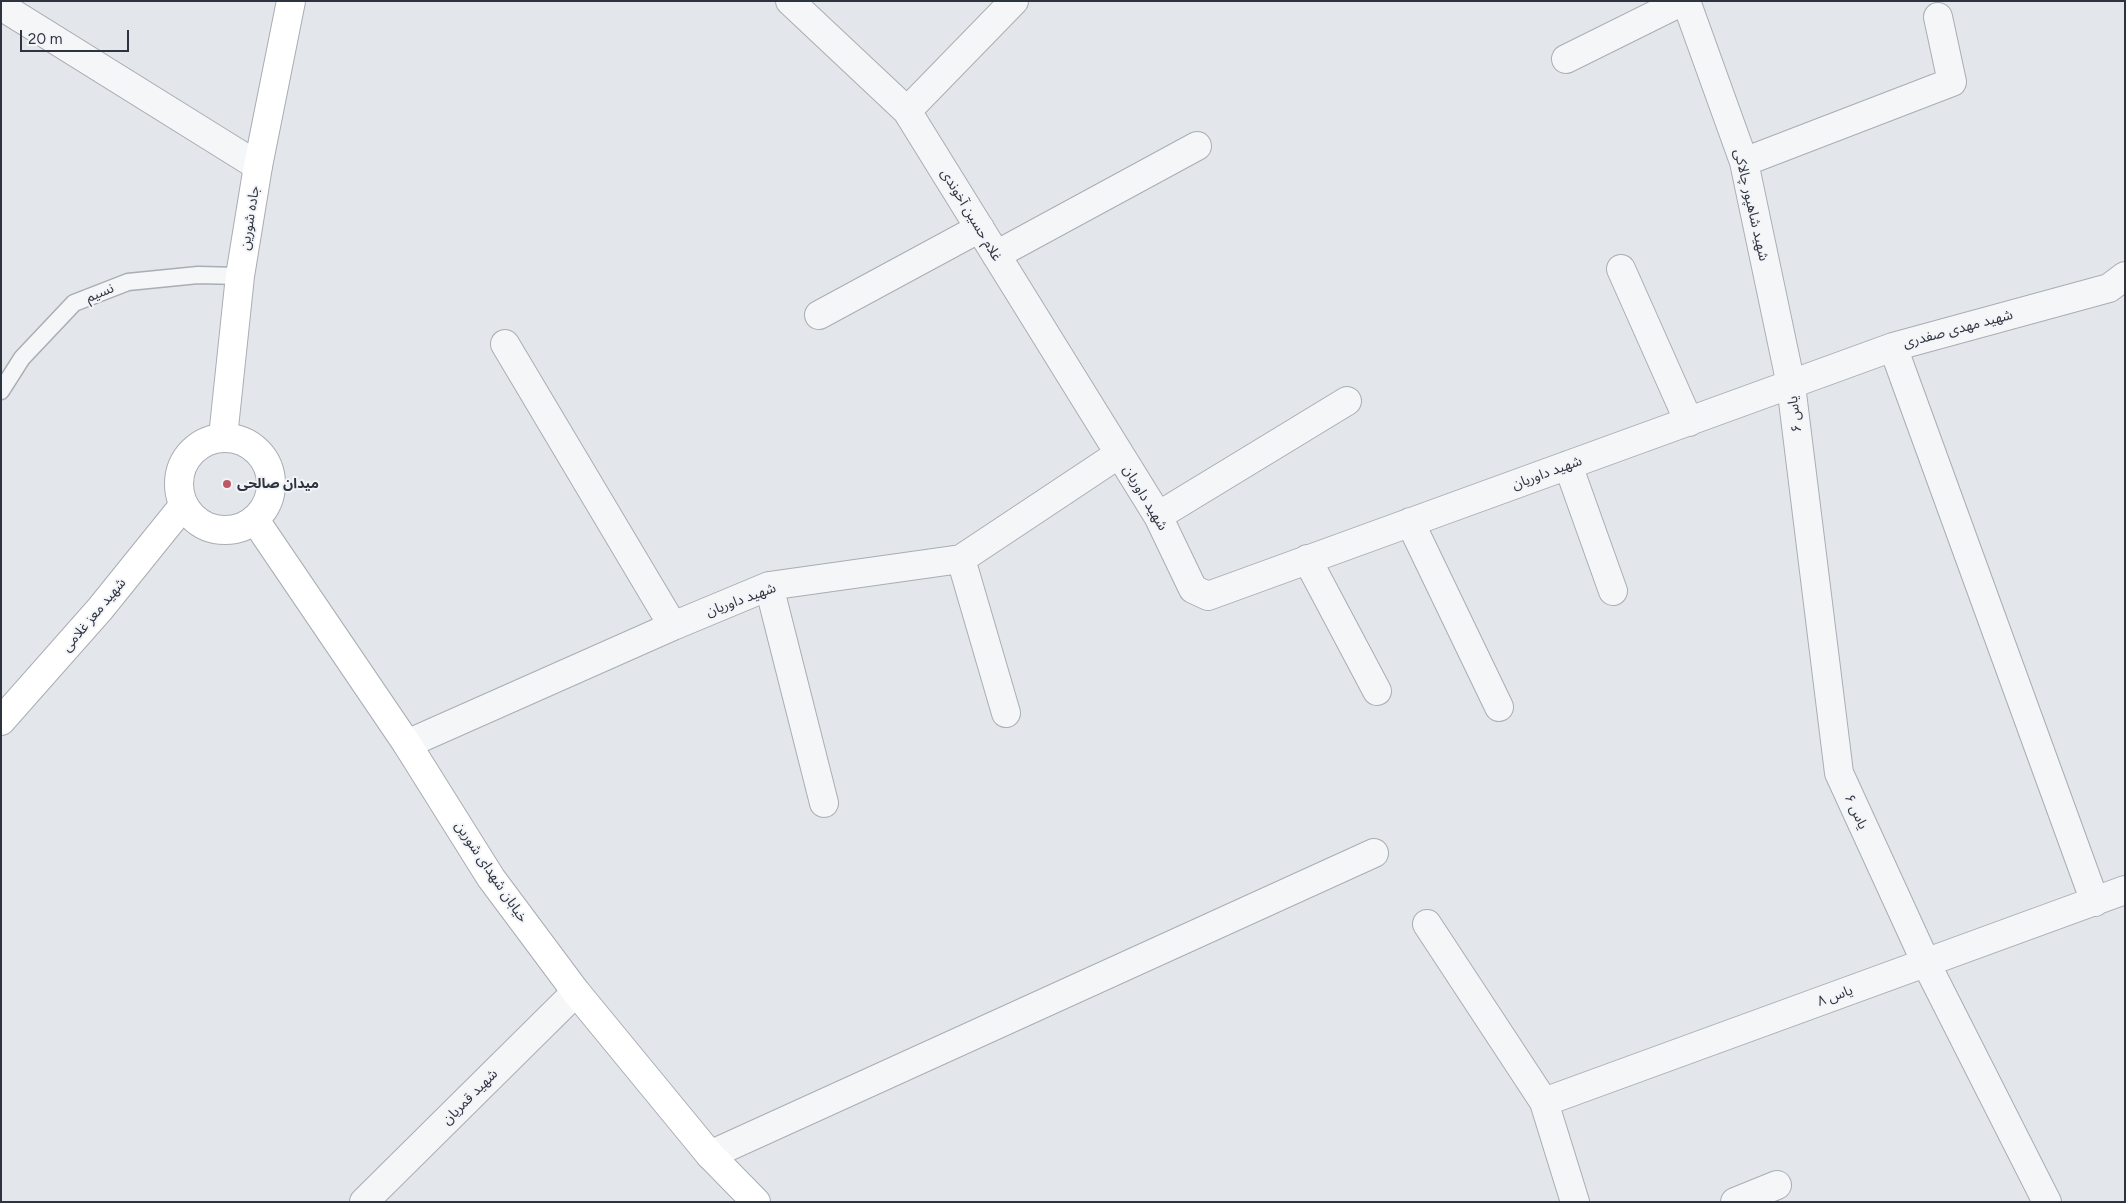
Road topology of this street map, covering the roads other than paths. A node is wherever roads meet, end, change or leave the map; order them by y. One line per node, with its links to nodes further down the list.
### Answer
1 (291, 1): 11 (street, جاده شورين)
2 (790, 1): 8 (street, غلام حسین آخوندی)
3 (1014, 1): 8 (street)
4 (1684, 1): 7 (street); 10 (street, شهید شاهپور چالاکی)
5 (1, 6): 11 (street)
6 (1938, 17): 10 (street)
7 (1566, 59)
8 (907, 111): 12 (street, غلام حسین آخوندی)
9 (1197, 146): 13 (street)
10 (1744, 162): 20 (street, شهید شاهپور چالاکی)
11 (258, 166): 15 (street, جاده شورين)
12 (980, 228): 13 (street, غلام حسین آخوندی); 17 (street)
13 (996, 255): 25 (street, غلام حسین آخوندی)
14 (1621, 269): 23 (street)
15 (240, 276): 21 (lane, نسیم); 24 (street, جاده شورين)
16 (2125, 276): 19 (street, شهید مهدی صفدری)
17 (819, 315)
18 (505, 344): 35 (street)
19 (1893, 347): 20 (street, شهید مهدی صفدری); 44 (street)
20 (1791, 385): 23 (street, شهید داوریان); 46 (street, یاس ۶)
21 (1, 391)
22 (1347, 401): 28 (street)
23 (1689, 422): 26 (street, شهید داوریان)
24 (223, 437): 27 (street); 29 (street)
25 (1119, 454): 28 (street, شهید داوریان); 31 (street, شهید داوریان)
26 (1568, 465): 30 (street, شهید داوریان); 34 (street)
27 (183, 506): 29 (street); 39 (street, شهید معز غلامی)
28 (1158, 516): 32 (street, شهید داوریان)
29 (255, 520): 40 (street, خیابان شهدای شورین)
30 (1410, 522): 32 (street, شهید داوریان); 37 (street)
31 (961, 559): 33 (street, شهید داوریان); 38 (street)
32 (1307, 559): 36 (street)
33 (769, 586): 35 (street, شهید داوریان); 41 (street)
34 (1613, 591)
35 (673, 626): 40 (street, شهید داوریان)
36 (1377, 691)
37 (1499, 707)
38 (1006, 713)
39 (1, 721)
40 (408, 744): 47 (street, خیابان شهدای شورین)
41 (824, 803)
42 (1374, 854): 49 (street)
43 (2125, 890): 44 (street, یاس ۸)
44 (2095, 902): 46 (street, یاس ۸)
45 (1427, 924): 48 (street)
46 (1926, 963): 48 (street, یاس ۸); 55 (street, یاس ۶)
47 (576, 992): 49 (street, خیابان شهدای شورین); 51 (street, شهید قمریان)
48 (1544, 1102): 53 (street)
49 (710, 1155): 52 (street, خیابان شهدای شورین)
50 (1777, 1185): 54 (street)
51 (364, 1202)
52 (756, 1202)
53 (1575, 1202)
54 (1735, 1202)
55 (2047, 1202)

